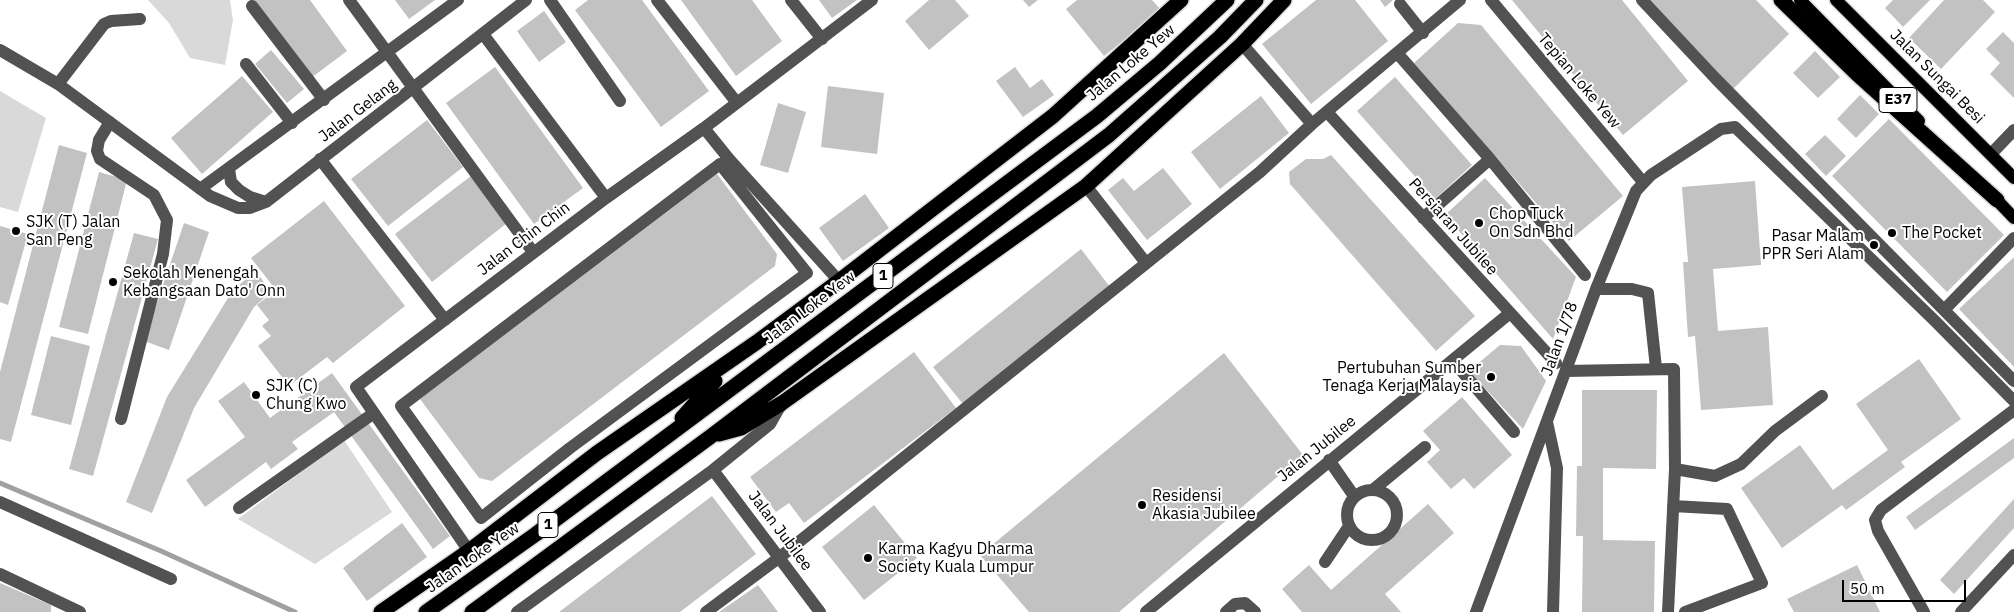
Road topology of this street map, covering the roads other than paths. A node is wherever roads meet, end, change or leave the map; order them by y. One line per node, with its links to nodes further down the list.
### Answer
1 (349, 0): 26 (street)
2 (458, 0): 26 (street, Jalan Gelang)
3 (526, 0): 22 (street, Jalan Gelang)
4 (550, 0): 32 (street)
5 (657, 0): 33 (street)
6 (791, 0): 23 (street)
7 (872, 0): 23 (street, Jalan Chin Chin)
8 (1181, 0): 57 (highway)
9 (1227, 0): 77 (highway, Jalan Loke Yew / 1)
10 (1256, 0): 78 (highway, 1)
11 (1284, 0): 24 (highway)
12 (1460, 0): 21 (street)
13 (1491, 0): 45 (street, Tepian Loke Yew)
14 (1642, 0): 59 (street)
15 (1781, 0): 49 (highway)
16 (1800, 0): 49 (main road, E37)
17 (1836, 0): 40 (main road, Jalan Sungai Besi / E37)
18 (1400, 4): 21 (street)
19 (252, 6): 31 (street)
20 (140, 19): 29 (street)
21 (1423, 33): 27 (street)
22 (483, 34): 30 (street, Jalan Gelang); 48 (street)
23 (822, 39): 33 (street, Jalan Chin Chin)
24 (1242, 44): 37 (street); 46 (highway)
25 (0, 50): 29 (street, Jalan Gelang)
26 (387, 53): 30 (street); 31 (street, Jalan Gelang)
27 (1398, 54): 34 (street); 42 (street)
28 (246, 64): 36 (street)
29 (58, 84): 35 (street, Jalan Gelang)
30 (414, 90): 41 (street, Jalan Gelang); 54 (street)
31 (324, 100): 36 (street, Jalan Gelang)
32 (620, 101)
33 (737, 103): 38 (street, Jalan Chin Chin)
34 (1327, 112): 37 (street); 51 (street, Persiaran Jubilee)
35 (110, 122): 47 (street, Jalan Gelang); 74 (street)
36 (292, 123): 43 (street, Jalan Gelang)
37 (1312, 124): 55 (street)
38 (704, 128): 48 (street, Jalan Chin Chin); 57 (street)
39 (2014, 130): 40 (street)
40 (1991, 154): 44 (main road, Jalan Sungai Besi / E37)
41 (320, 159): 50 (street, Jalan Gelang); 61 (street)
42 (1490, 159): 51 (street); 56 (street)
43 (229, 169): 47 (street, Jalan Gelang); 50 (street)
44 (2014, 178)
45 (1643, 182): 58 (street, Jalan 1/78); 69 (street, Jalan 1/78)
46 (1086, 186): 55 (street); 70 (highway)
47 (200, 189): 50 (street, Jalan Gelang)
48 (606, 198): 54 (street, Jalan Chin Chin)
49 (1996, 200): 52 (main road, E37)
50 (266, 202)
51 (1423, 218): 60 (street, Persiaran Jubilee)
52 (2014, 218)
53 (2014, 238): 59 (street)
54 (534, 252): 61 (street, Jalan Chin Chin)
55 (1146, 263): 93 (street)
56 (1585, 275)
57 (839, 281): 62 (highway)
58 (1596, 289): 64 (street, Jalan 1/78); 65 (street)
59 (1944, 310): 66 (street)
60 (1510, 313): 63 (street, Jalan Jubilee); 64 (street, Persiaran Jubilee)
61 (445, 320): 73 (street, Jalan Chin Chin)
62 (757, 342): 71 (highway); 77 (highway)
63 (1453, 360): 76 (street); 82 (street, Jalan Jubilee)
64 (1561, 367): 65 (street); 75 (street, Jalan 1/78)
65 (1656, 368): 83 (street)
66 (2014, 381)
67 (659, 383): 71 (street); 80 (street); 80 (street)
68 (1822, 396): 83 (street)
69 (2014, 400)
70 (782, 403): 78 (highway); 84 (street)
71 (662, 410): 81 (highway)
72 (2014, 410): 111 (street)
73 (374, 413): 89 (street); 91 (street, Jalan Chin Chin)
74 (121, 419)
75 (1547, 422): 107 (street, Jalan 1/78); 108 (street)
76 (1514, 432)
77 (669, 435): 99 (highway, Jalan Loke Yew / 1)
78 (710, 437): 100 (highway, 1)
79 (1425, 447): 85 (street)
80 (570, 448): 81 (street)
81 (597, 453): 91 (highway)
82 (1329, 460): 86 (street); 104 (street, Jalan Jubilee)
83 (1675, 469): 88 (street)
84 (713, 470): 93 (street, Jalan Jubilee); 101 (street)
85 (1374, 489): 86 (street); 90 (street)
86 (1354, 496): 90 (street)
87 (0, 502): 96 (street)
88 (1673, 506): 109 (street); 110 (street)
89 (239, 508)
90 (1349, 526): 94 (street)
91 (469, 551): 98 (highway)
92 (2014, 555): 112 (street)
93 (780, 557): 102 (street); 103 (street, Jalan Jubilee)
94 (1325, 562)
95 (0, 574): 97 (street)
96 (171, 579)
97 (80, 612)
98 (381, 612)
99 (426, 612)
100 (472, 612)
101 (518, 612)
102 (706, 612)
103 (820, 612)
104 (1146, 612)
105 (1226, 612): 106 (street)
106 (1255, 612)
107 (1476, 612)
108 (1553, 612)
109 (1668, 612)
110 (1685, 612)
111 (1924, 612)
112 (1961, 612)

